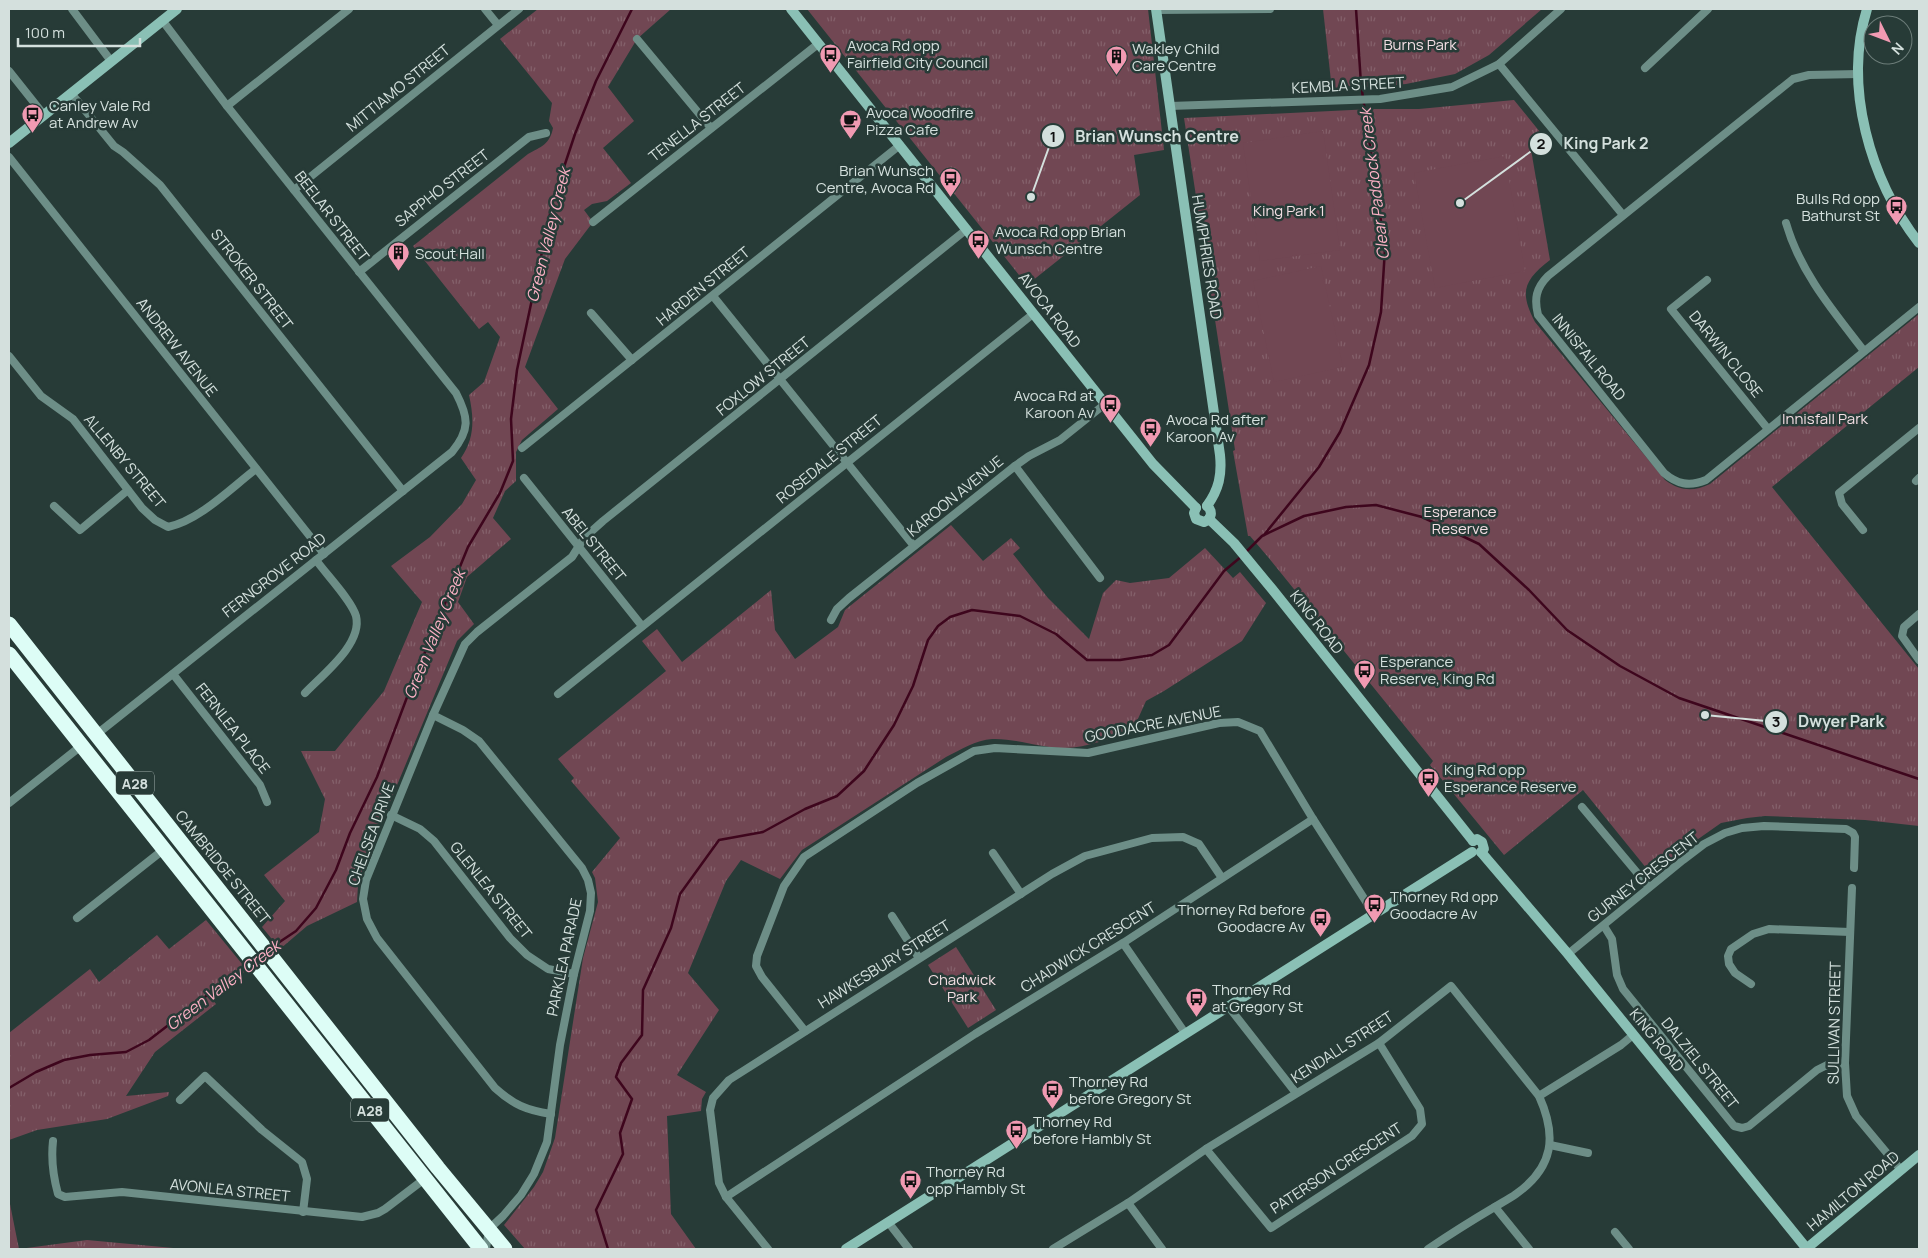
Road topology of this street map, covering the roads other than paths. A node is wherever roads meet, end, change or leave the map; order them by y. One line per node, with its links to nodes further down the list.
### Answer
1 (72, 9): 16 (street)
2 (177, 9): 12 (main road)
3 (349, 9): 22 (street)
4 (485, 9): 13 (street)
5 (519, 9): 13 (street, MITTIAMO STREET)
6 (791, 9): 15 (main road, AVOCA ROAD)
7 (1156, 9): 8 (street); 23 (main road, HUMPHRIES ROAD)
8 (1270, 9)
9 (1561, 9): 17 (street, KEMBLA STREET)
10 (1708, 9): 18 (street)
11 (1867, 9): 20 (main road)
12 (162, 20): 16 (main road); 22 (street, BEELAR STREET)
13 (498, 25): 30 (street, MITTIAMO STREET)
14 (637, 39): 25 (street)
15 (818, 44): 25 (street, TENELLA STREET); 28 (main road, AVOCA ROAD)
16 (112, 61): 21 (main road)
17 (1499, 64): 23 (street, KEMBLA STREET); 31 (street)
18 (1645, 68)
19 (9, 71): 24 (street)
20 (1859, 74): 31 (street, INNISFAIL ROAD); 35 (main road)
21 (71, 93): 24 (main road); 56 (street, STROKER STREET)
22 (227, 106): 30 (street, BEELAR STREET)
23 (1170, 106): 58 (main road, HUMPHRIES ROAD)
24 (44, 115): 27 (main road)
25 (711, 128): 32 (street, TENELLA STREET)
26 (546, 133): 36 (street, SAPPHO STREET)
27 (9, 143)
28 (900, 145): 34 (main road, AVOCA ROAD); 38 (street, HARDEN STREET)
29 (9, 157): 53 (street, ANDREW AVENUE)
30 (294, 190): 36 (street, BEELAR STREET)
31 (1623, 215): 48 (street, INNISFAIL ROAD)
32 (593, 222)
33 (1786, 223): 42 (street)
34 (967, 230): 41 (main road, AVOCA ROAD); 45 (street, FOXLOW STREET)
35 (1919, 243)
36 (358, 272): 49 (street, BEELAR STREET)
37 (1707, 280): 48 (street, DARWIN CLOSE)
38 (713, 296): 44 (street, HARDEN STREET); 45 (street)
39 (1919, 307): 42 (street, INNISFAIL ROAD)
40 (591, 312): 44 (street)
41 (1034, 314): 46 (main road, AVOCA ROAD); 51 (street, ROSEDALE STREET)
42 (1864, 351): 48 (street, INNISFAIL ROAD)
43 (9, 356): 55 (street, ALLENBY STREET)
44 (632, 360): 50 (street, HARDEN STREET)
45 (780, 379): 51 (street); 62 (street, FOXLOW STREET)
46 (1105, 404): 52 (street, KAROON AVENUE); 58 (main road, AVOCA ROAD)
47 (1919, 428): 60 (street)
48 (1768, 429)
49 (464, 434): 56 (street, FERNGROVE ROAD)
50 (522, 448)
51 (846, 463): 61 (street); 70 (street, ROSEDALE STREET)
52 (1015, 466): 61 (street, KAROON AVENUE); 66 (street)
53 (256, 468): 55 (street, ALLENBY STREET); 63 (street, ANDREW AVENUE)
54 (524, 478): 62 (street, ABEL STREET)
55 (128, 490): 57 (street)
56 (403, 491): 63 (street, FERNGROVE ROAD)
57 (54, 506)
58 (1201, 507): 59 (main road); 59 (main road, AVOCA ROAD)
59 (1209, 519): 65 (main road, AVOCA ROAD)
60 (1863, 530)
61 (914, 546): 68 (street, KAROON AVENUE)
62 (578, 547): 70 (street, ABEL STREET); 76 (street, CHELSEA DRIVE)
63 (324, 554): 64 (street, FERNGROVE ROAD)
64 (316, 560): 73 (street, FERNGROVE ROAD); 74 (street)
65 (1250, 562): 84 (main road, KING ROAD)
66 (1100, 578)
67 (1919, 614): 72 (street)
68 (831, 620)
69 (9, 624): 77 (highway, CAMBRIDGE STREET / A28)
70 (642, 626): 75 (street, ROSEDALE STREET)
71 (9, 654): 78 (highway, A28)
72 (1919, 660)
73 (173, 674): 77 (street, FERNGROVE ROAD); 79 (street, FERNLEA PLACE)
74 (305, 693)
75 (558, 694)
76 (432, 715): 82 (street, CHELSEA DRIVE); 100 (street, PARKLEA PARADE)
77 (97, 734): 117 (highway, CAMBRIDGE STREET / A28)
78 (81, 746): 80 (street); 85 (highway, A28)
79 (267, 802)
80 (9, 803)
81 (1582, 807): 89 (street)
82 (391, 815): 100 (street, GLENLEA STREET); 111 (street, CHELSEA DRIVE)
83 (1314, 819): 88 (street, CHADWICK CRESCENT); 92 (street, GOODACRE AVENUE); 103 (street, GOODACRE AVENUE)
84 (1475, 848): 92 (main road); 98 (main road, KING ROAD)
85 (163, 850): 94 (street); 119 (highway, A28)
86 (993, 853): 91 (street)
87 (1854, 868): 89 (street, GURNEY CRESCENT)
88 (1222, 878): 91 (street, HAWKESBURY STREET); 97 (street, CHADWICK CRESCENT)
89 (1649, 887): 95 (street, GURNEY CRESCENT)
90 (1852, 888): 96 (street, SULLIVAN STREET)
91 (1021, 894): 99 (street, HAWKESBURY STREET)
92 (1374, 914): 102 (main road)
93 (892, 916): 99 (street)
94 (77, 918)
95 (1604, 926): 98 (street, GURNEY CRESCENT); 107 (street, DALZIEL STREET)
96 (1850, 932): 101 (street); 107 (street, SULLIVAN STREET)
97 (1123, 943): 104 (street); 120 (street, CHADWICK CRESCENT)
98 (1568, 954): 105 (main road, KING ROAD)
99 (920, 958): 103 (street, HAWKESBURY STREET)
100 (574, 974): 111 (street, PARKLEA PARADE)
101 (1751, 984)
102 (1228, 1006): 104 (main road); 108 (street)
103 (805, 1031): 120 (street, HAWKESBURY STREET)
104 (1185, 1034): 124 (main road)
105 (1633, 1035): 109 (street); 138 (main road, KING ROAD)
106 (1379, 1042): 108 (street, KENDALL STREET); 109 (street, KENDALL STREET); 114 (street, PATERSON CRESCENT)
107 (1845, 1064): 118 (street, SULLIVAN STREET)
108 (1296, 1093): 114 (street, KENDALL STREET)
109 (1539, 1096): 113 (street)
110 (180, 1100): 123 (street)
111 (551, 1114): 125 (street, PARKLEA PARADE)
112 (53, 1141): 123 (street, AVONLEA STREET)
113 (1550, 1145): 115 (street); 122 (street)
114 (1206, 1149): 121 (street, KENDALL STREET)
115 (1588, 1153)
116 (1919, 1155): 118 (main road, HAMILTON ROAD)
117 (438, 1168): 119 (street, AVONLEA STREET); 125 (highway, CAMBRIDGE STREET / A28)
118 (1901, 1170): 138 (main road, HAMILTON ROAD)
119 (424, 1178): 123 (street, AVONLEA STREET); 127 (highway, A28)
120 (726, 1197): 130 (street, HAWKESBURY STREET)
121 (1128, 1203): 133 (street, KENDALL STREET); 134 (street)
122 (1495, 1206): 135 (street); 136 (street)
123 (303, 1212)
124 (888, 1222): 131 (main road); 132 (street)
125 (489, 1229): 128 (street); 129 (highway, CAMBRIDGE STREET / A28)
126 (1615, 1232): 137 (street)
127 (481, 1249)
128 (486, 1249)
129 (505, 1249)
130 (768, 1249)
131 (846, 1249)
132 (909, 1249)
133 (1053, 1249)
134 (1162, 1249)
135 (1428, 1249)
136 (1529, 1249)
137 (1629, 1249)
138 (1807, 1249)

